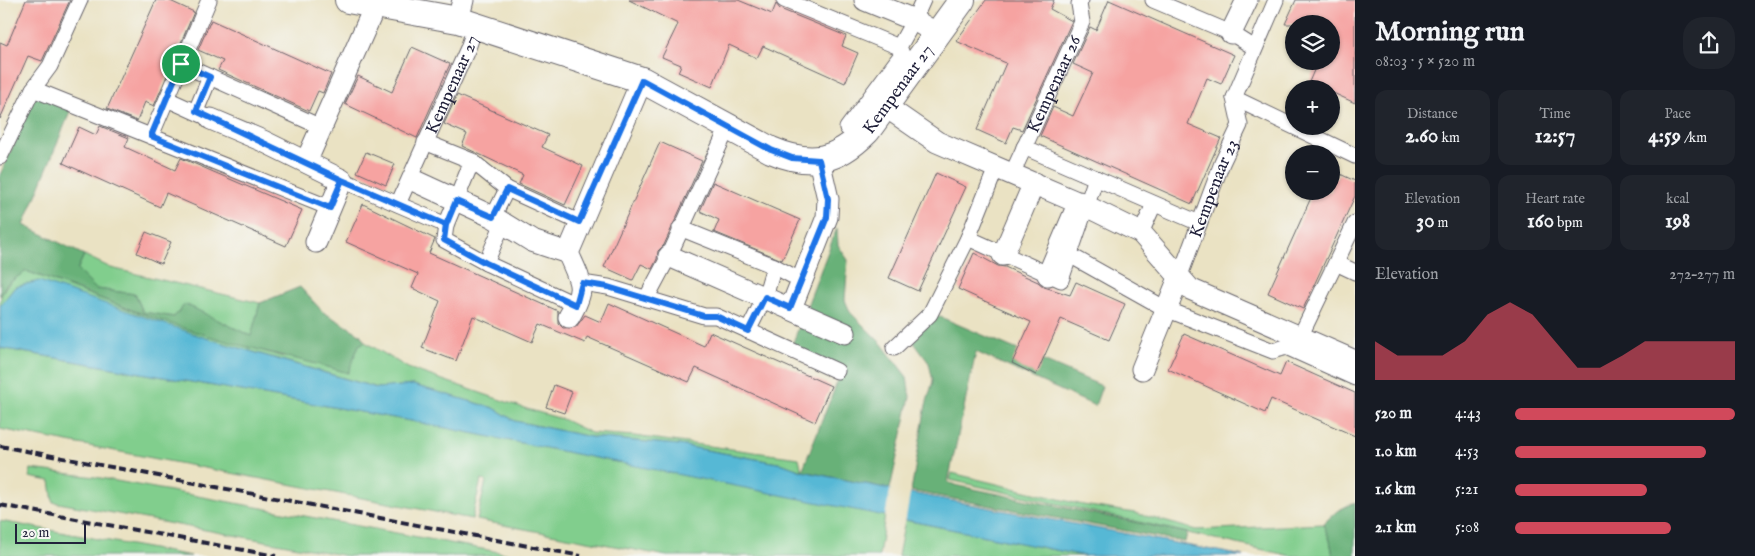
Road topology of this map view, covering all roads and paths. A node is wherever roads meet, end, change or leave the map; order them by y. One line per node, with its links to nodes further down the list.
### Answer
1 (80, 0): 22 (street)
2 (209, 0): 19 (street)
3 (348, 0): 12 (street, Kempenaar 27)
4 (784, 0): 17 (street)
5 (865, 0): 14 (street)
6 (923, 0): 14 (street)
7 (962, 0): 16 (street, Kempenaar 27)
8 (1080, 0): 32 (street, Kempenaar 26)
9 (1247, 0): 15 (street)
10 (1276, 0): 18 (street)
11 (1160, 1): 15 (street)
12 (375, 6): 13 (street, Kempenaar 27); 27 (street)
13 (466, 15): 21 (street, Kempenaar 27); 31 (street, Kempenaar 27)
14 (914, 20): 16 (street); 17 (street)
15 (1231, 33): 18 (street)
16 (939, 35): 25 (street, Kempenaar 27)
17 (899, 47): 29 (street)
18 (1255, 48): 23 (street)
19 (181, 64): 20 (street); 24 (street)
20 (210, 77): 26 (street); 27 (street)
21 (642, 80): 28 (street, Kempenaar 27); 50 (street)
22 (33, 89): 30 (street); 34 (street)
23 (1234, 98): 33 (street); 51 (street, Kempenaar 23)
24 (167, 99): 26 (street); 30 (street)
25 (885, 106): 35 (street, Kempenaar 27); 38 (street)
26 (203, 115): 37 (street)
27 (321, 127): 37 (street)
28 (728, 128): 35 (street, Kempenaar 27); 53 (street)
29 (847, 128)
30 (151, 136): 48 (street)
31 (424, 142): 36 (street, Kempenaar 27); 45 (street, Kempenaar 27)
32 (1024, 147): 38 (street, Kempenaar 26); 39 (street, Kempenaar 26)
33 (1355, 156)
34 (0, 157)
35 (819, 160): 68 (street)
36 (472, 161): 43 (street, Kempenaar 27); 44 (street)
37 (306, 162): 40 (street)
38 (1004, 171): 42 (street); 56 (street, Kempenaar 26)
39 (1096, 178): 46 (street); 47 (street, Kempenaar 26)
40 (342, 180): 45 (street); 48 (street)
41 (417, 182): 44 (street)
42 (1034, 183): 46 (street); 60 (street)
43 (507, 189): 49 (street); 50 (street, Kempenaar 27)
44 (456, 201): 49 (street); 52 (street)
45 (398, 204): 52 (street)
46 (1083, 204): 55 (street); 58 (street)
47 (1154, 204): 51 (street, Kempenaar 26); 55 (street)
48 (330, 208): 57 (street)
49 (498, 220): 59 (street); 62 (street)
50 (579, 222): 59 (street)
51 (1199, 223): 67 (street, Kempenaar 23)
52 (446, 225): 62 (street)
53 (680, 228): 61 (street); 64 (street)
54 (1354, 229): 63 (street)
55 (1141, 233): 67 (street)
56 (968, 238): 60 (street); 78 (street, Kempenaar 26)
57 (316, 242)
58 (1065, 252): 66 (street); 73 (street)
59 (568, 253): 69 (street)
60 (1003, 255): 66 (street)
61 (669, 256): 70 (street); 71 (street)
62 (486, 263): 74 (street)
63 (1336, 263): 65 (street); 77 (street)
64 (774, 266): 68 (street); 70 (street)
65 (1355, 272)
66 (1048, 275)
67 (1179, 278): 73 (street); 77 (street)
68 (800, 280): 72 (street)
69 (582, 283): 71 (street); 74 (street)
70 (765, 297): 72 (street); 75 (street)
71 (646, 299): 75 (street)
72 (790, 308): 76 (street)
73 (1166, 309): 80 (street); 82 (street)
74 (573, 311)
75 (748, 331): 81 (street)
76 (845, 333)
77 (1300, 337): 79 (street)
78 (894, 348)
79 (1355, 361)
80 (1142, 369)
81 (837, 371)
82 (1355, 378)

